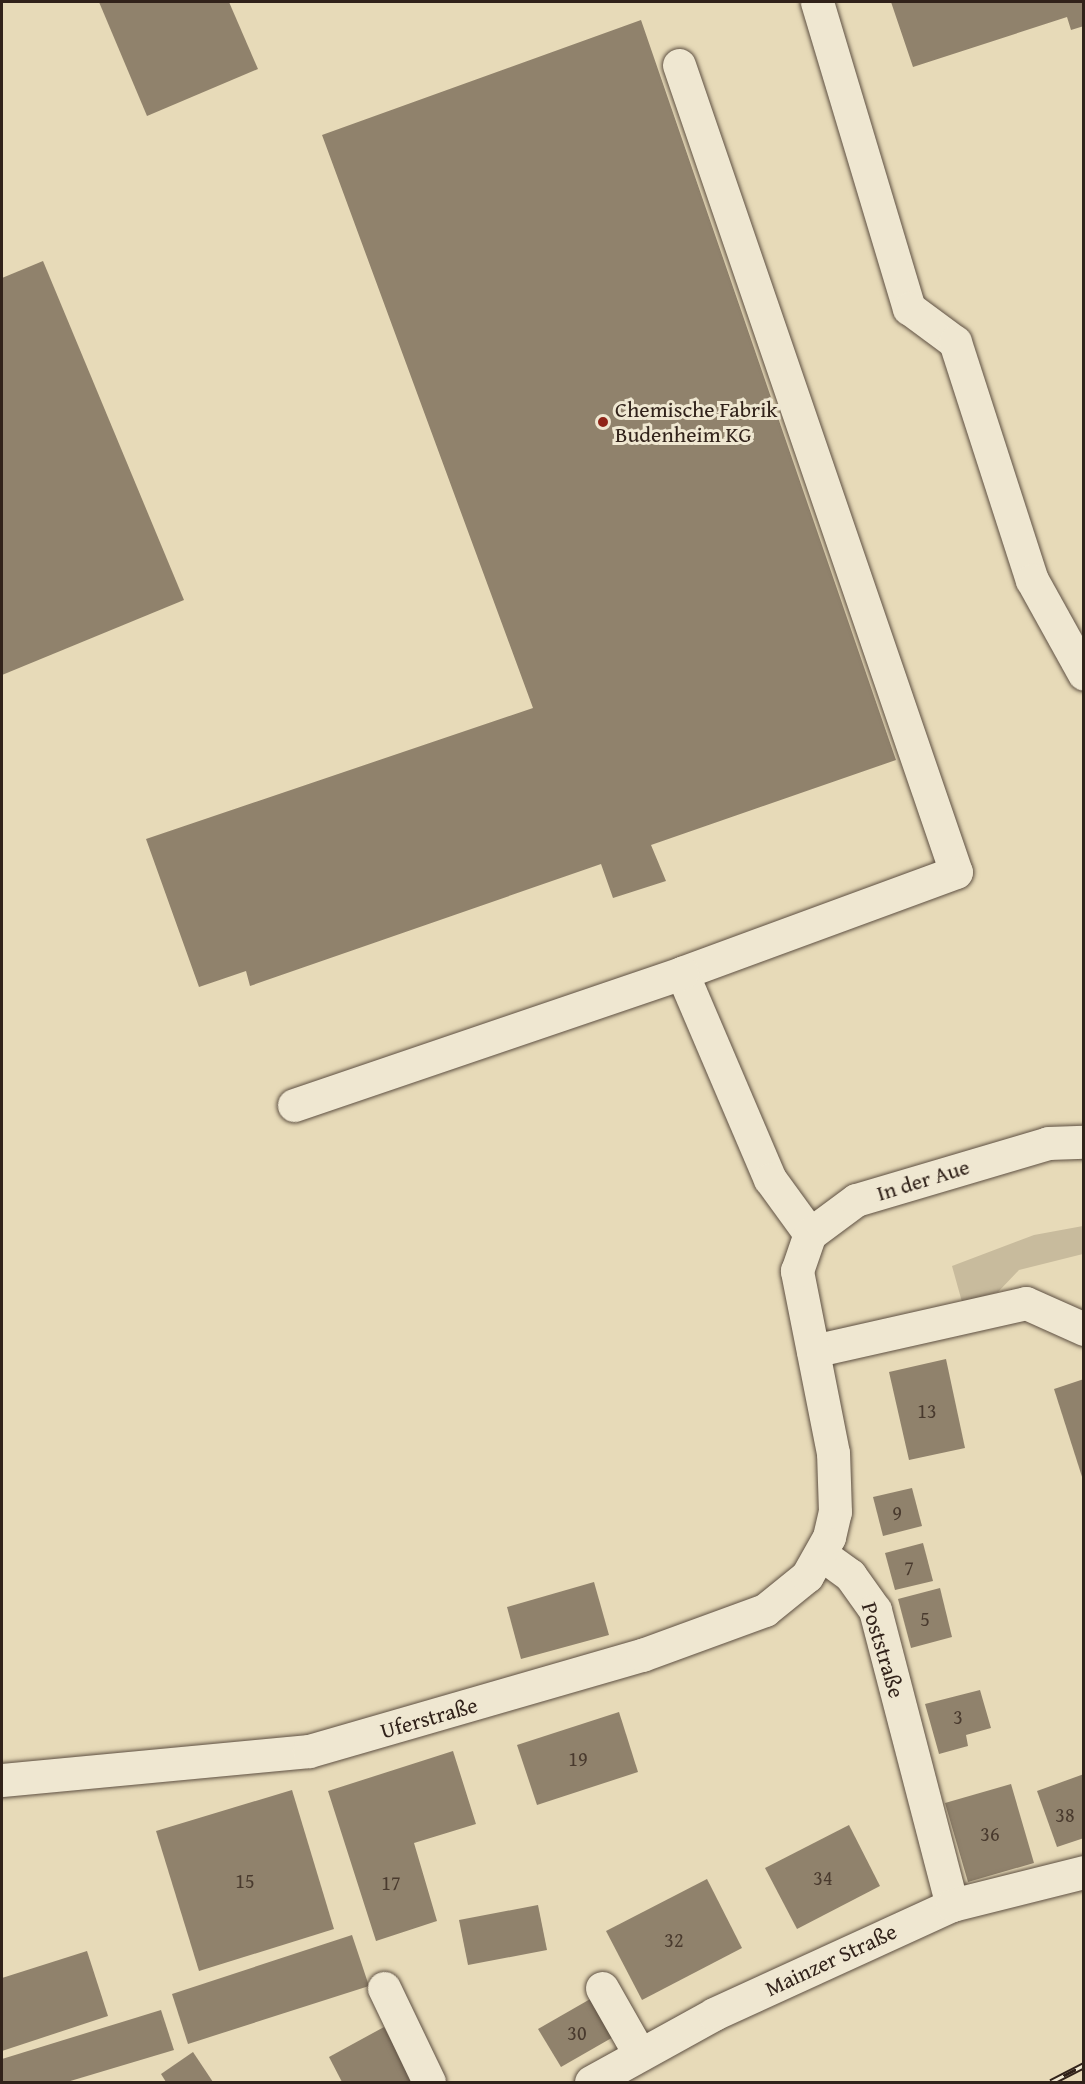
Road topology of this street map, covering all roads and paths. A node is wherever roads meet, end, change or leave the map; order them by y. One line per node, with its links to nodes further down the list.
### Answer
1 (817, 2): 3 (street)
2 (679, 65): 4 (street)
3 (1083, 674)
4 (682, 973): 5 (street); 7 (street)
5 (294, 1105)
6 (1083, 1142): 7 (street, In der Aue)
7 (810, 1234): 9 (street)
8 (1083, 1329): 9 (street)
9 (813, 1350): 10 (street)
10 (821, 1554): 11 (street, Uferstraße); 13 (street, Poststraße)
11 (2, 1780)
12 (1083, 1872): 13 (street, Mainzer Straße)
13 (952, 1905): 16 (street, Mainzer Straße)
14 (384, 1988): 17 (street)
15 (602, 1988): 16 (street)
16 (639, 2053): 18 (street, Mainzer Straße)
17 (429, 2082)
18 (591, 2082)

